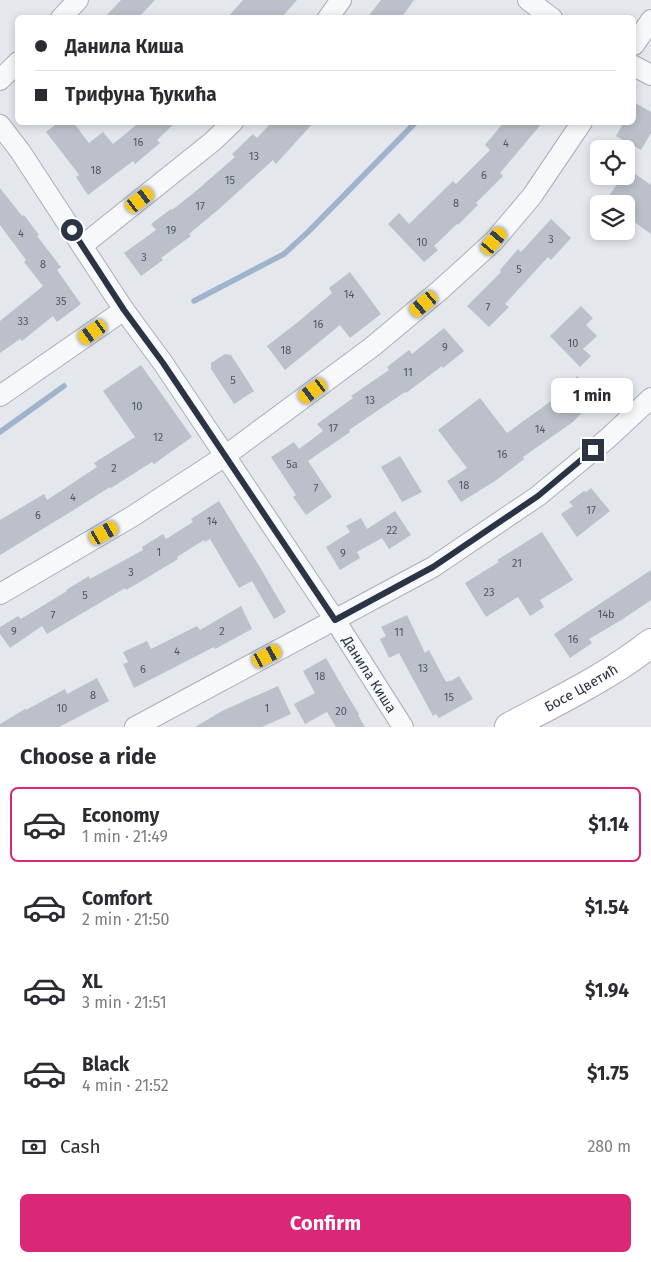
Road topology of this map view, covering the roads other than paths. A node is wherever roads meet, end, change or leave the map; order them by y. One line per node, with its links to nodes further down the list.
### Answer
1 (78, 0): 4 (street)
2 (341, 0): 5 (street)
3 (528, 0): 6 (street)
4 (64, 15)
5 (330, 15)
6 (548, 15)
7 (651, 20): 8 (street)
8 (636, 42)
9 (15, 65): 12 (street)
10 (636, 67): 11 (street)
11 (651, 75)
12 (0, 80)
13 (0, 125): 16 (street, Данила Киша)
14 (229, 125): 16 (street)
15 (580, 125): 20 (street)
16 (82, 246): 17 (street, Данила Киша)
17 (124, 310): 18 (street); 20 (street, Данила Киша)
18 (0, 396)
19 (651, 398): 22 (street)
20 (225, 456): 21 (street); 22 (street, Данила Киша)
21 (0, 594)
22 (335, 620): 24 (street); 25 (street, Данила Киша)
23 (651, 643): 26 (street, Босе Цветић)
24 (135, 727)
25 (403, 727)
26 (509, 727)

